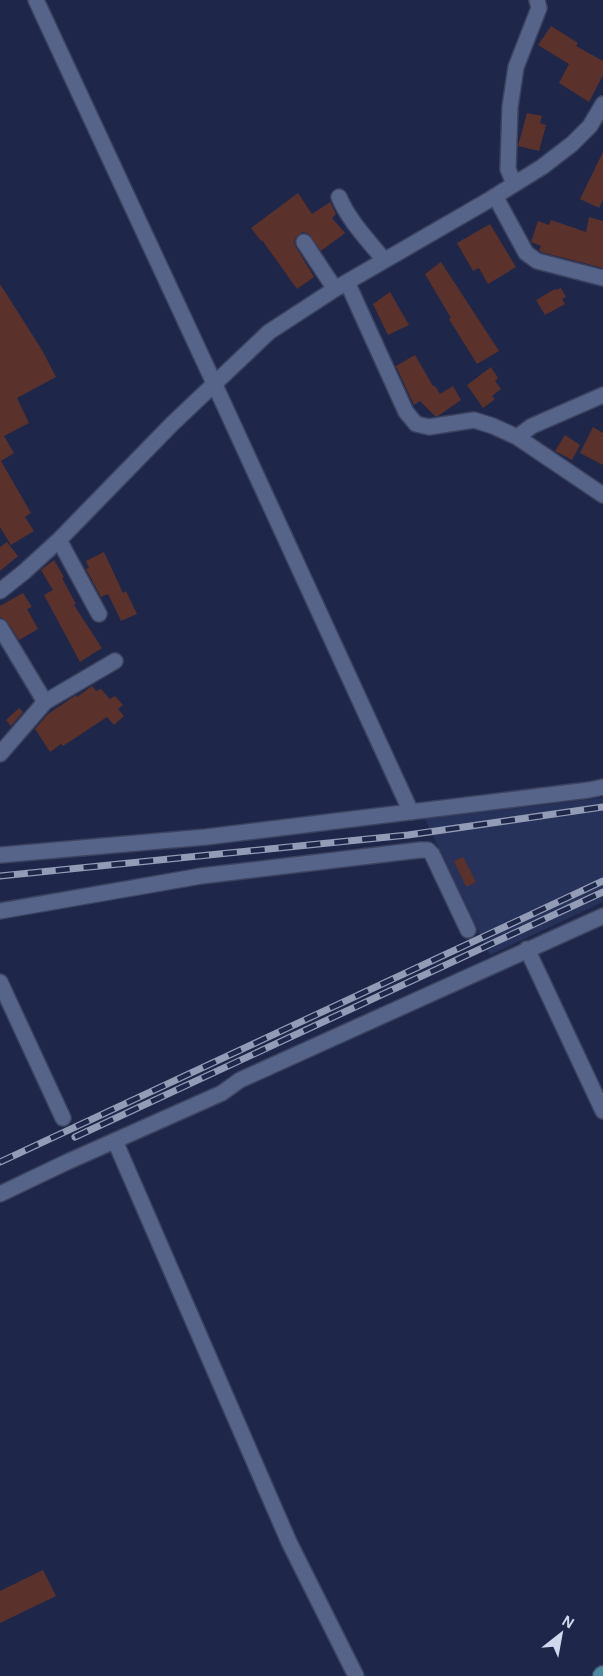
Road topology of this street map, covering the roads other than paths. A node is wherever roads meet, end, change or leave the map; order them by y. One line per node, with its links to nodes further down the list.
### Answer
1 (36, 0): 12 (street)
2 (537, 0): 5 (street)
3 (603, 104): 4 (street)
4 (598, 125): 5 (street)
5 (514, 184): 6 (street)
6 (495, 196): 9 (street); 10 (street)
7 (339, 198): 9 (street)
8 (304, 242): 11 (street)
9 (384, 260): 11 (street)
10 (603, 278)
11 (341, 286): 12 (street); 14 (street)
12 (214, 383): 16 (street); 24 (street)
13 (603, 395): 14 (street)
14 (517, 437): 15 (street)
15 (603, 495)
16 (60, 540): 17 (street); 18 (street)
17 (0, 591)
18 (99, 614)
19 (0, 627): 21 (street)
20 (115, 661): 21 (street)
21 (45, 702): 22 (street)
22 (0, 754)
23 (603, 787): 24 (street)
24 (411, 812): 25 (street)
25 (0, 855)
26 (0, 910): 28 (street)
27 (603, 916): 29 (street)
28 (468, 930)
29 (527, 949): 31 (street); 33 (street)
30 (0, 982): 32 (street)
31 (603, 1111)
32 (63, 1118)
33 (114, 1141): 34 (street); 35 (street)
34 (0, 1194)
35 (356, 1676)

